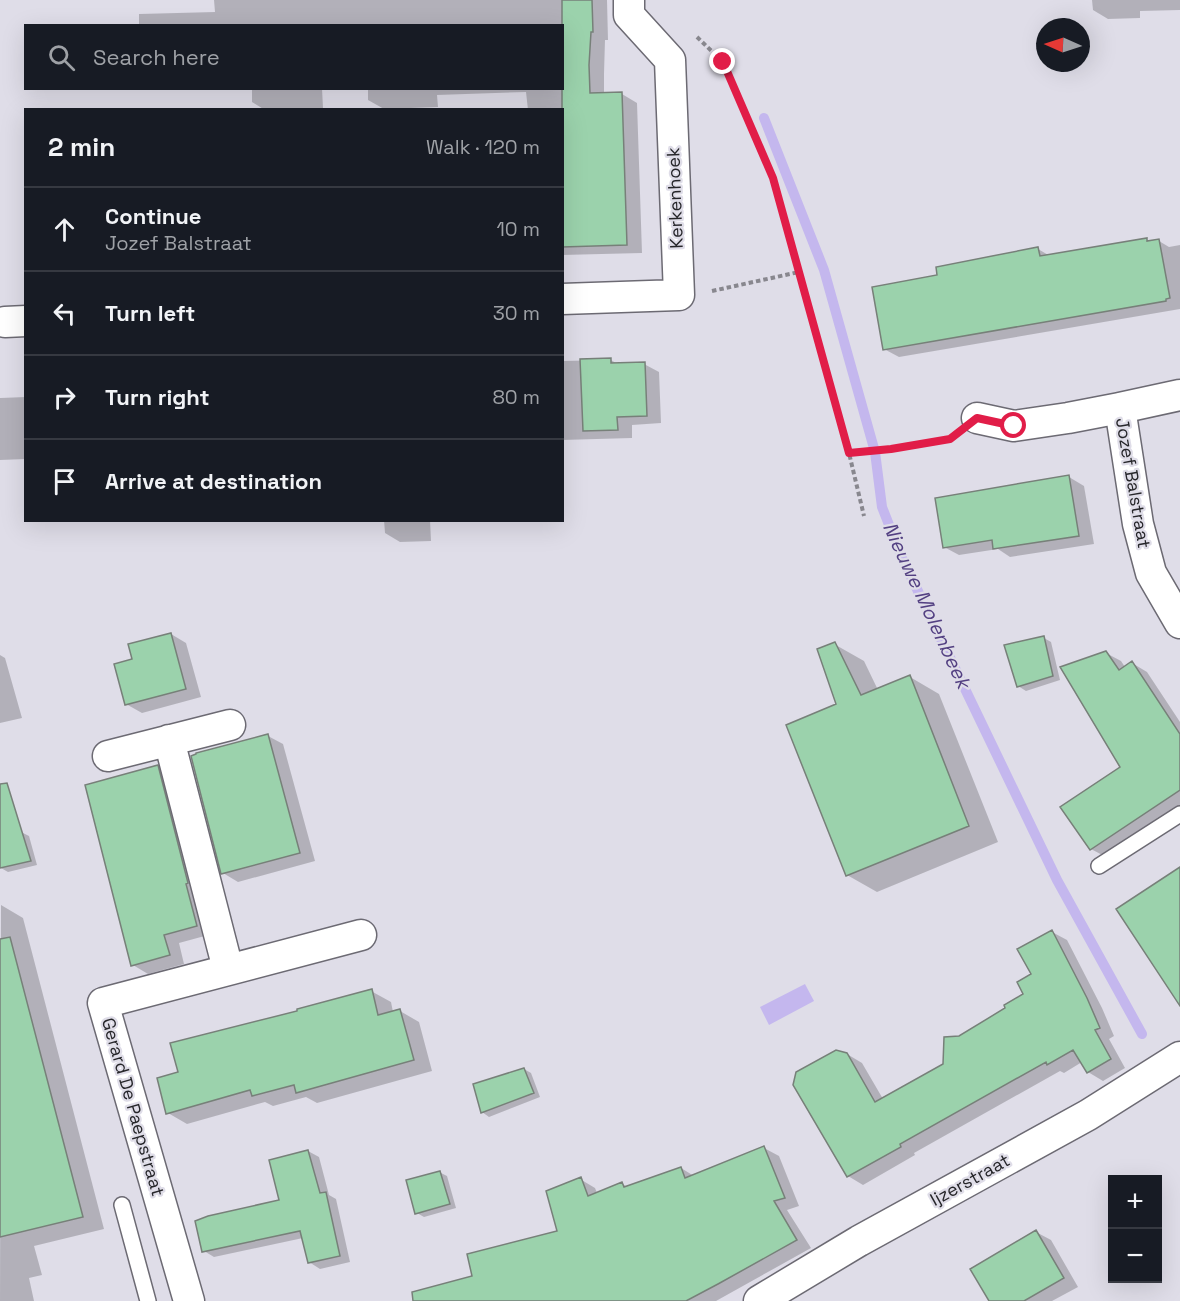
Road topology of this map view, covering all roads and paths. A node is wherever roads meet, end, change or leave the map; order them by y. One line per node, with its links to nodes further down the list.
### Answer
1 (629, 0): 4 (street, Kerkenhoek)
2 (697, 37): 3 (path)
3 (799, 272): 4 (path); 9 (path)
4 (679, 295): 5 (street)
5 (564, 299)
6 (1180, 395): 7 (street, Jozef Balstraat)
7 (1119, 408): 8 (street, Jozef Balstraat); 11 (street, Jozef Balstraat)
8 (977, 418): 9 (path)
9 (849, 453): 10 (path)
10 (864, 516)
11 (1180, 623)
12 (230, 725): 13 (street)
13 (169, 740): 14 (street); 18 (street)
14 (108, 756)
15 (1180, 814): 16 (lane)
16 (1099, 866)
17 (361, 935): 18 (street, Gerard De Paepstraat)
18 (228, 969): 22 (street, Gerard De Paepstraat)
19 (1180, 1057): 23 (street, Ijzerstraat)
20 (122, 1205): 21 (lane)
21 (148, 1301)
22 (189, 1301)
23 (759, 1301)

